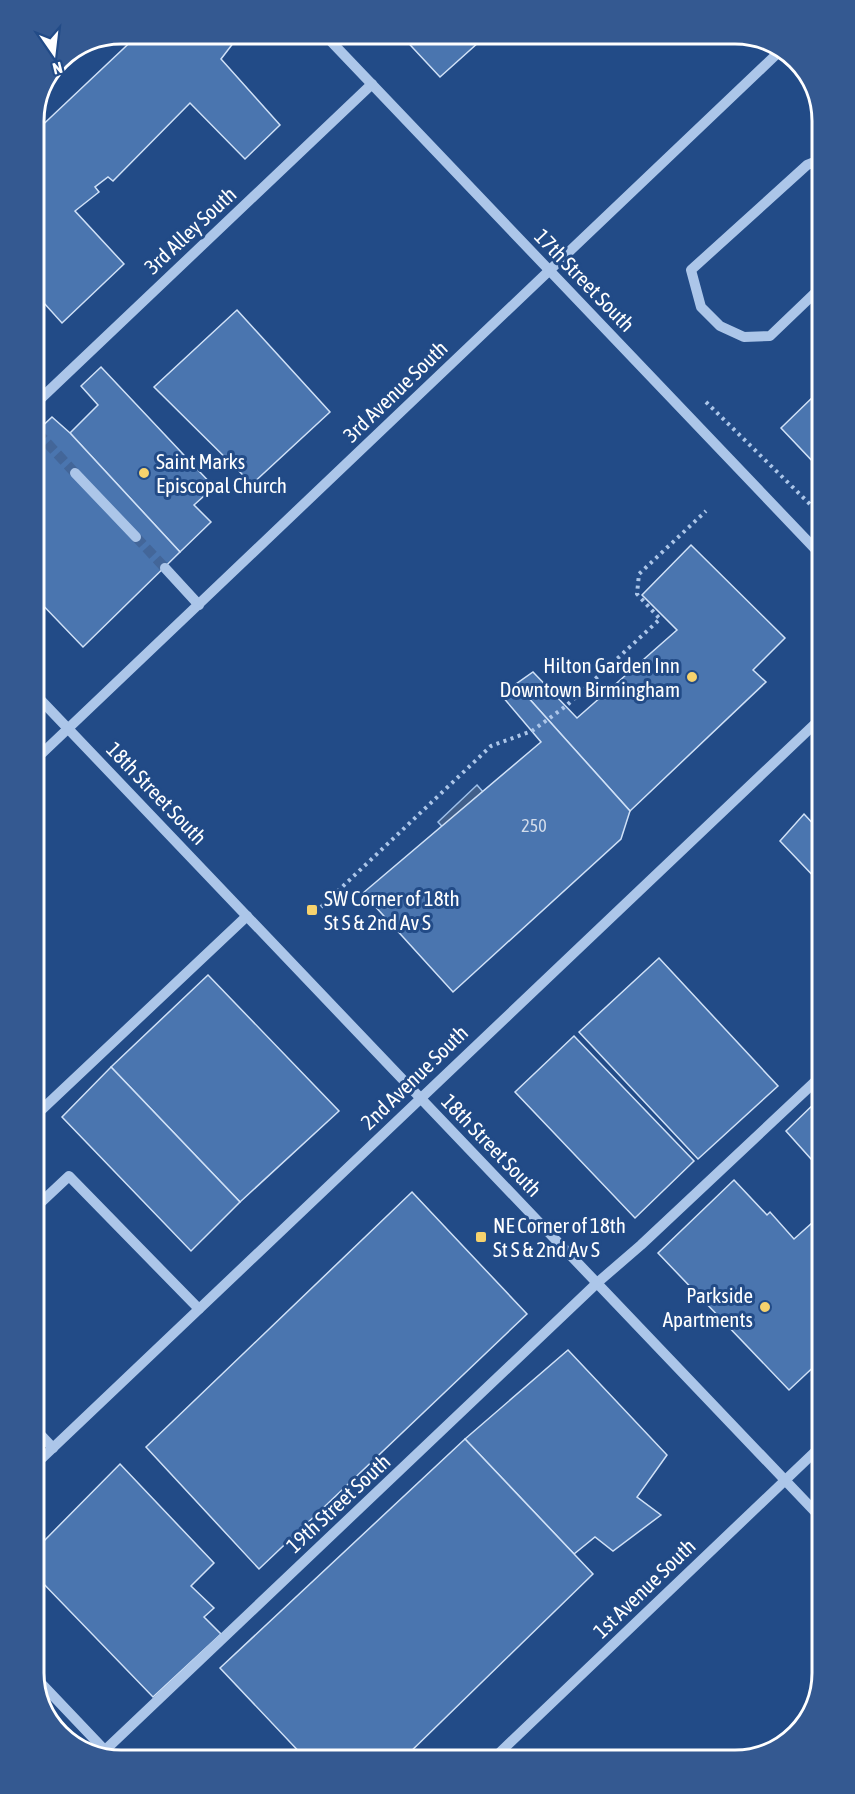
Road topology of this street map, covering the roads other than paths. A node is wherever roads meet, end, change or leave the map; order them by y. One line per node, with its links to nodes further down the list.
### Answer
1 (333, 43): 3 (street, 17th Street South)
2 (776, 55): 5 (street, 3rd Avenue South)
3 (372, 84): 5 (street, 17th Street South); 7 (street, 3rd Alley South)
4 (812, 163): 6 (street)
5 (550, 270): 10 (street, 17th Street South); 12 (street, 3rd Avenue South)
6 (812, 296)
7 (44, 396)
8 (75, 473): 9 (street)
9 (135, 537)
10 (812, 546)
11 (165, 568): 12 (street)
12 (199, 605): 15 (street, 3rd Avenue South)
13 (44, 704): 15 (street, 18th Street South)
14 (812, 727): 19 (street, 2nd Avenue South)
15 (68, 729): 16 (street, 3rd Avenue South); 17 (street, 18th Street South)
16 (44, 752)
17 (247, 916): 19 (street, 18th Street South); 20 (street)
18 (812, 1085): 22 (street, 19th Street South)
19 (421, 1098): 22 (street, 18th Street South); 23 (street, 2nd Avenue South)
20 (44, 1107)
21 (44, 1199): 23 (street)
22 (597, 1283): 28 (street, 18th Street South); 32 (street, 19th Street South)
23 (199, 1309): 25 (street, 2nd Avenue South)
24 (44, 1438): 25 (street)
25 (53, 1448): 27 (street, 2nd Avenue South)
26 (812, 1454): 28 (street, 1st Avenue South)
27 (44, 1456)
28 (785, 1480): 29 (street, 18th Street South); 33 (street, 1st Avenue South)
29 (812, 1508)
30 (45, 1688): 31 (street)
31 (96, 1746)
32 (106, 1749)
33 (502, 1750)

